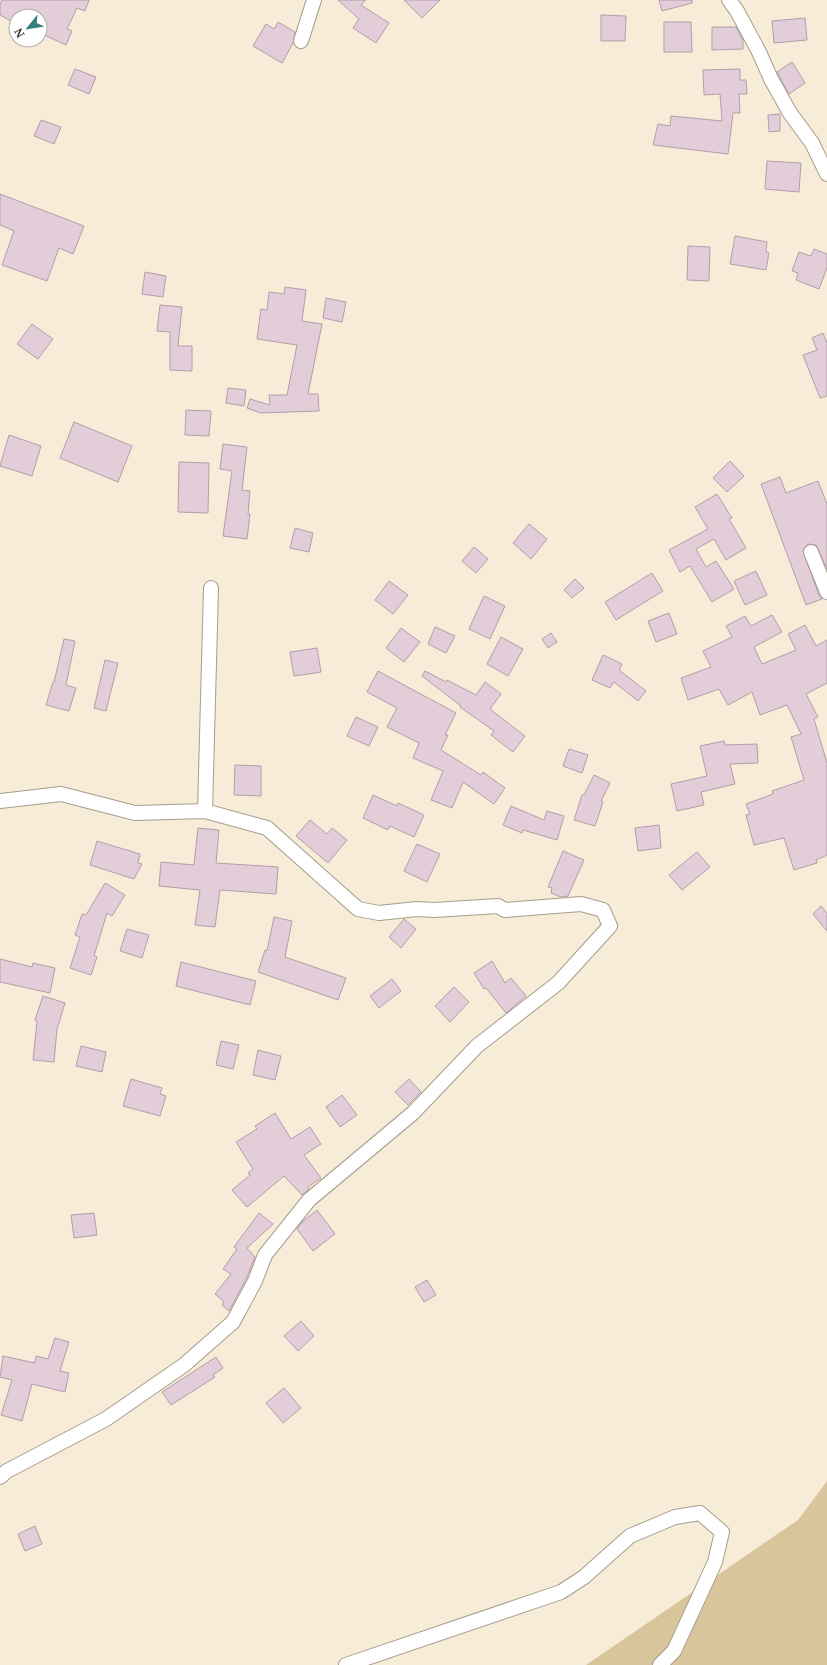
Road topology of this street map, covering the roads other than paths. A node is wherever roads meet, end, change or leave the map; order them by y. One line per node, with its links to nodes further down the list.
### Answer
1 (314, 0): 3 (street)
2 (729, 0): 4 (street)
3 (301, 41)
4 (827, 174)
5 (811, 552): 7 (street)
6 (212, 588): 9 (street)
7 (827, 592)
8 (0, 801): 9 (street)
9 (205, 811): 10 (street)
10 (0, 1477)
11 (346, 1665): 12 (street)
12 (660, 1665)

